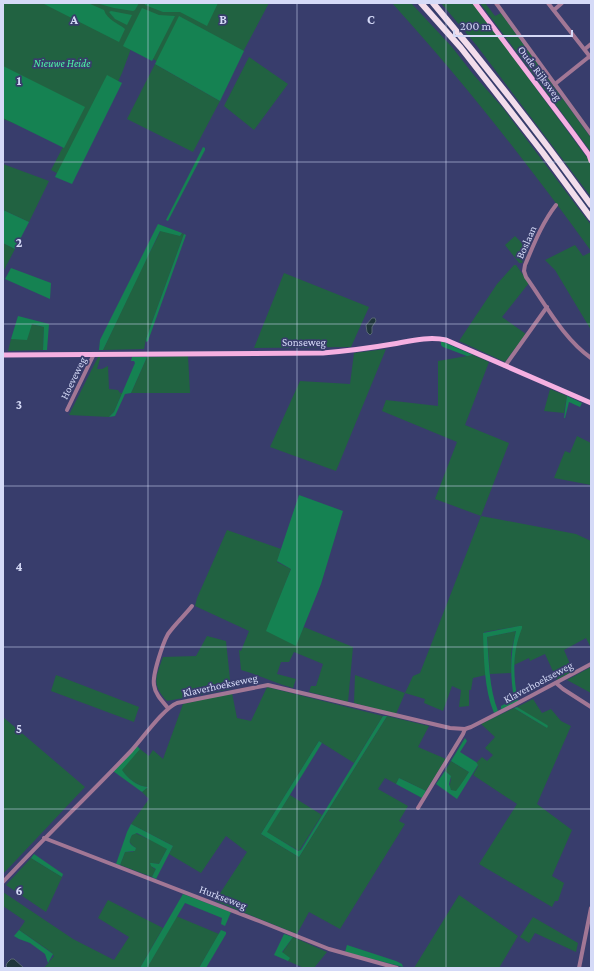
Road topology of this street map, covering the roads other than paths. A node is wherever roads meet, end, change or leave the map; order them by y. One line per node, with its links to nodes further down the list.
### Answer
1 (421, 3): 17 (highway)
2 (433, 3): 16 (highway)
3 (475, 3): 13 (main road, Oude Rijksweg)
4 (496, 3): 11 (street)
5 (548, 3): 7 (street)
6 (562, 3): 7 (street)
7 (554, 10): 9 (street)
8 (591, 44): 9 (street)
9 (585, 49): 10 (street)
10 (590, 57): 11 (street)
11 (555, 84): 12 (street)
12 (591, 134)
13 (590, 156): 14 (main road, Oude Rijksweg)
14 (591, 161)
15 (556, 205): 18 (street, Boslaan)
16 (591, 205)
17 (591, 218)
18 (547, 308): 21 (street, Boslaan); 22 (street)
19 (94, 354): 20 (main road, Sonseweg); 22 (main road, Sonseweg); 24 (street, Hoeveweg)
20 (3, 355)
21 (591, 358)
22 (505, 366): 23 (main road, Sonseweg)
23 (591, 403)
24 (67, 410)
25 (192, 606): 29 (street)
26 (591, 664): 27 (street, Klaverhoekseweg)
27 (556, 683): 28 (street); 30 (street, Klaverhoekseweg)
28 (591, 707)
29 (168, 708): 30 (street, Klaverhoekseweg); 32 (street, Klaverhoekseweg)
30 (465, 729): 31 (street)
31 (418, 808)
32 (44, 838): 33 (street, Klaverhoekseweg); 35 (street, Hurkseweg)
33 (3, 882)
34 (591, 908): 36 (street)
35 (397, 968)
36 (580, 968)

